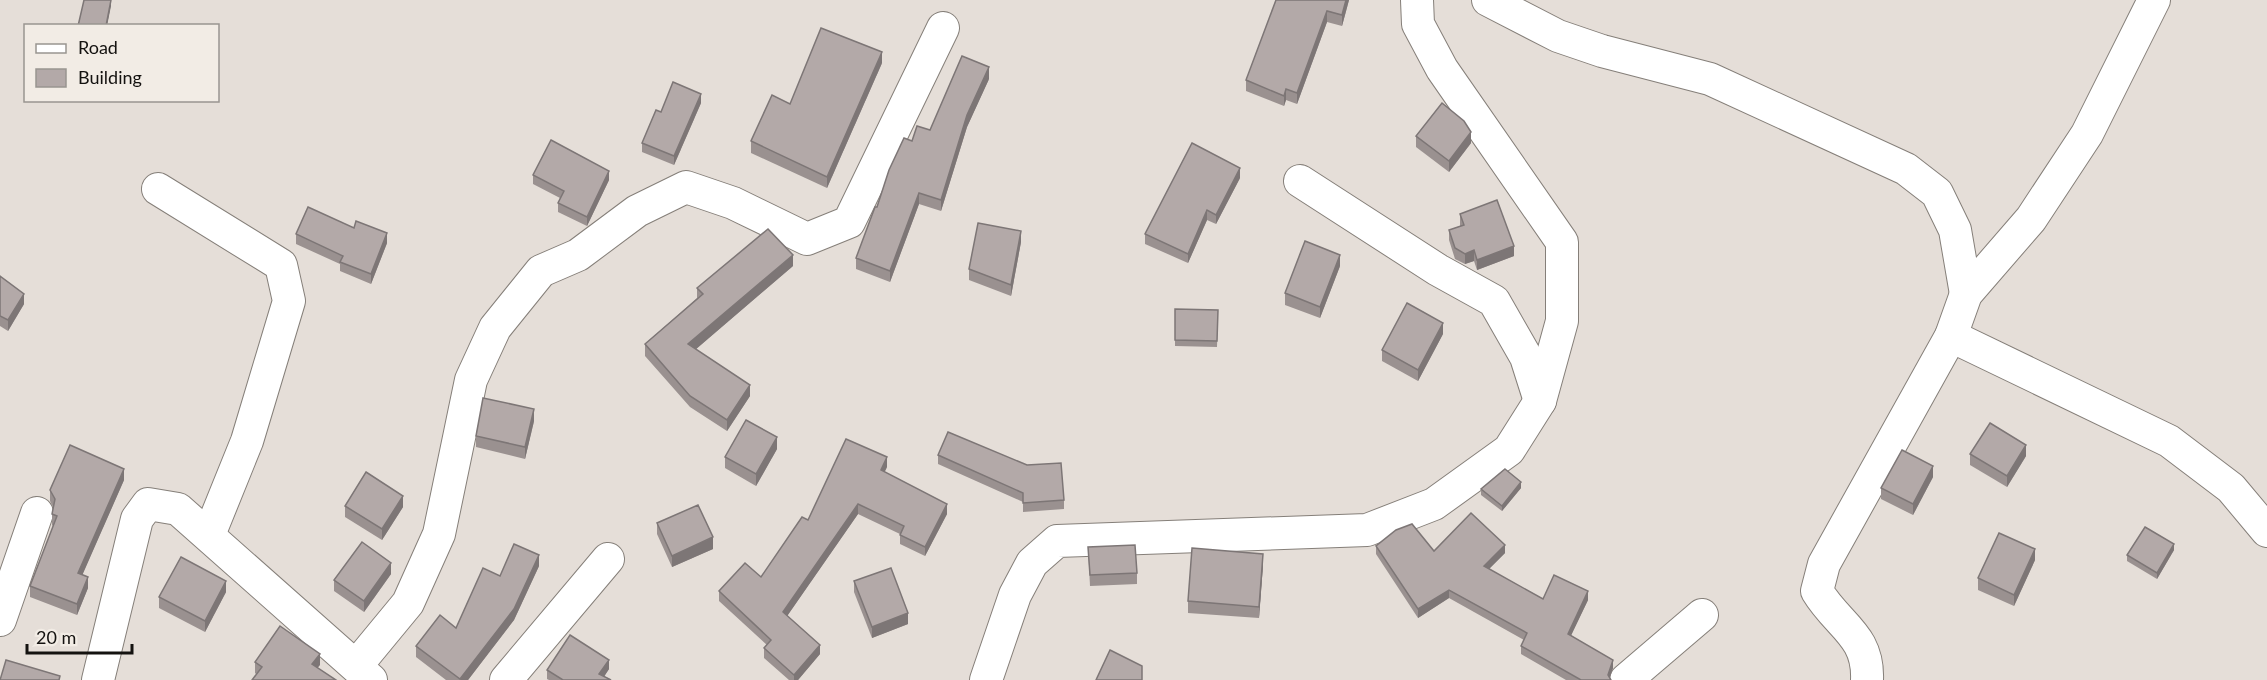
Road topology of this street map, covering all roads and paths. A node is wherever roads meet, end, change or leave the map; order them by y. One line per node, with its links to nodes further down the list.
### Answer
1 (1417, 0): 9 (street)
2 (1488, 0): 7 (street)
3 (2154, 0): 7 (street)
4 (943, 28): 16 (street)
5 (1300, 181): 9 (street)
6 (158, 189): 12 (street)
7 (1966, 294): 8 (street)
8 (1951, 336): 11 (street); 21 (street)
9 (1540, 401): 19 (street)
10 (37, 513): 15 (street)
11 (2267, 531)
12 (209, 535): 16 (street); 17 (street)
13 (608, 559): 18 (street)
14 (1702, 615): 20 (street)
15 (0, 620)
16 (364, 673)
17 (98, 680)
18 (506, 680)
19 (986, 680)
20 (1626, 680)
21 (1868, 680)

